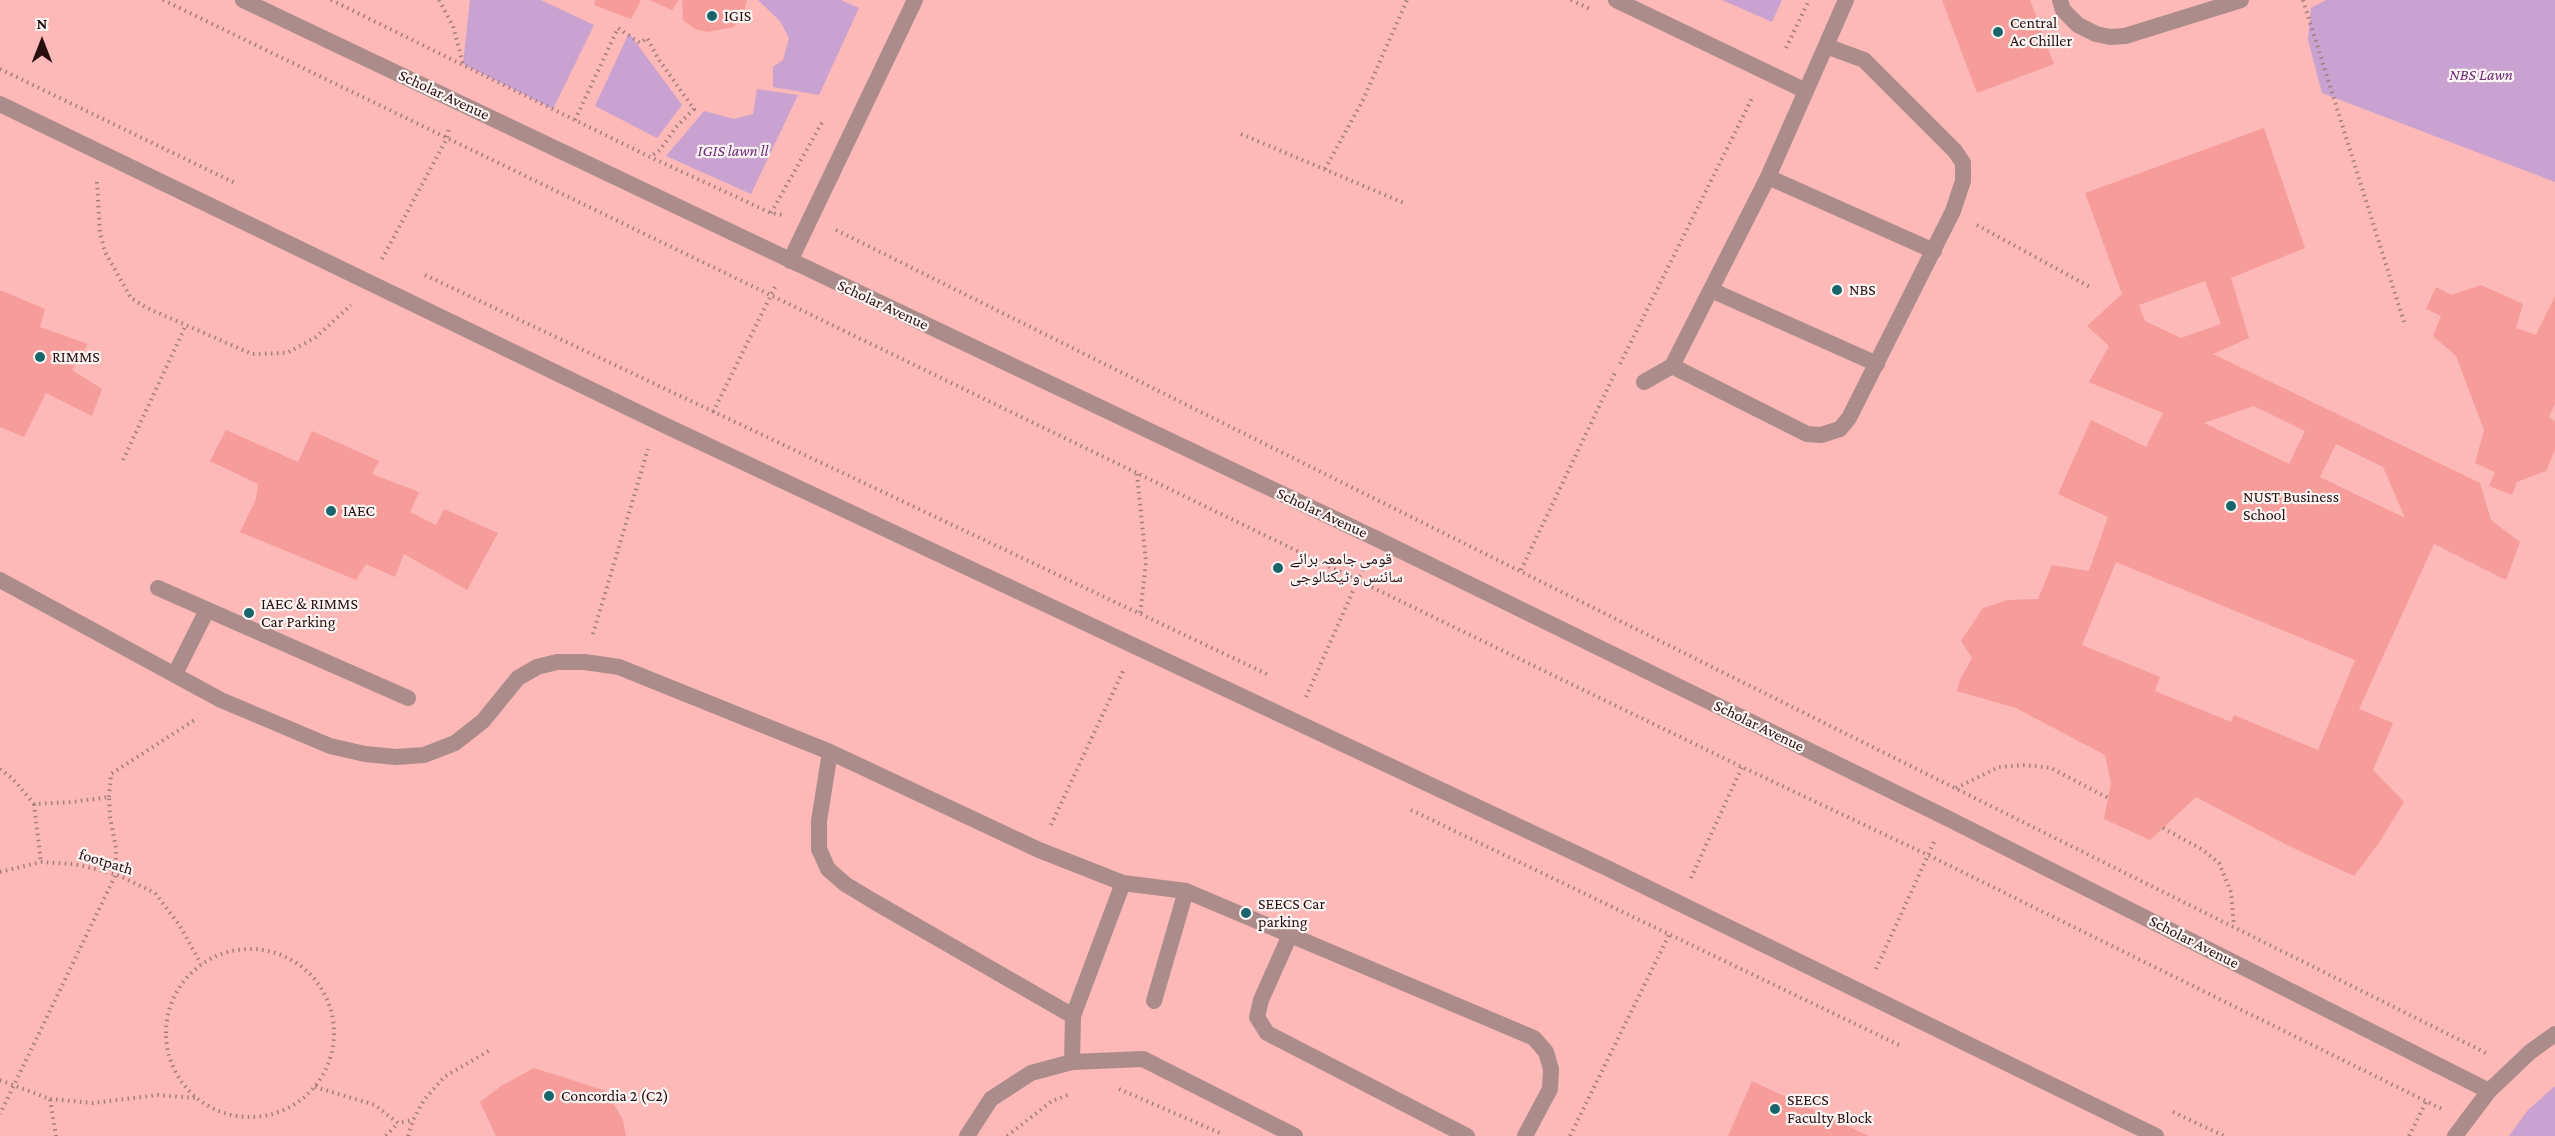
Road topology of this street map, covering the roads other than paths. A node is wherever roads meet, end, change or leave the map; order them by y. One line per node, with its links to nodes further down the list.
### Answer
1 (243, 0): 12 (lane, Scholar Avenue)
2 (915, 0): 12 (lane)
3 (1616, 0): 8 (lane)
4 (1846, 0): 7 (lane)
5 (2060, 0): 6 (lane)
6 (2241, 0)
7 (1826, 46): 8 (lane); 11 (lane)
8 (1806, 91): 10 (lane)
9 (0, 104): 35 (lane)
10 (1768, 177): 11 (lane); 13 (lane)
11 (1934, 250): 14 (lane)
12 (790, 261): 30 (lane, Scholar Avenue)
13 (1711, 290): 14 (lane); 15 (lane)
14 (1877, 364): 15 (lane)
15 (1672, 366): 16 (lane)
16 (1644, 382)
17 (0, 580): 20 (lane)
18 (158, 588): 19 (lane)
19 (207, 610): 20 (lane); 21 (lane)
20 (175, 674): 22 (lane)
21 (408, 698)
22 (830, 752): 23 (lane); 27 (lane)
23 (1123, 883): 24 (lane); 27 (lane)
24 (1186, 891): 25 (lane); 26 (lane)
25 (1290, 935): 33 (lane); 34 (lane)
26 (1154, 1000)
27 (1073, 1016): 29 (lane)
28 (2555, 1034): 30 (lane)
29 (1072, 1062): 31 (lane); 32 (lane)
30 (2489, 1090): 36 (lane)
31 (1290, 1135)
32 (967, 1136)
33 (1467, 1136)
34 (1526, 1136)
35 (2156, 1136)
36 (2455, 1136)

